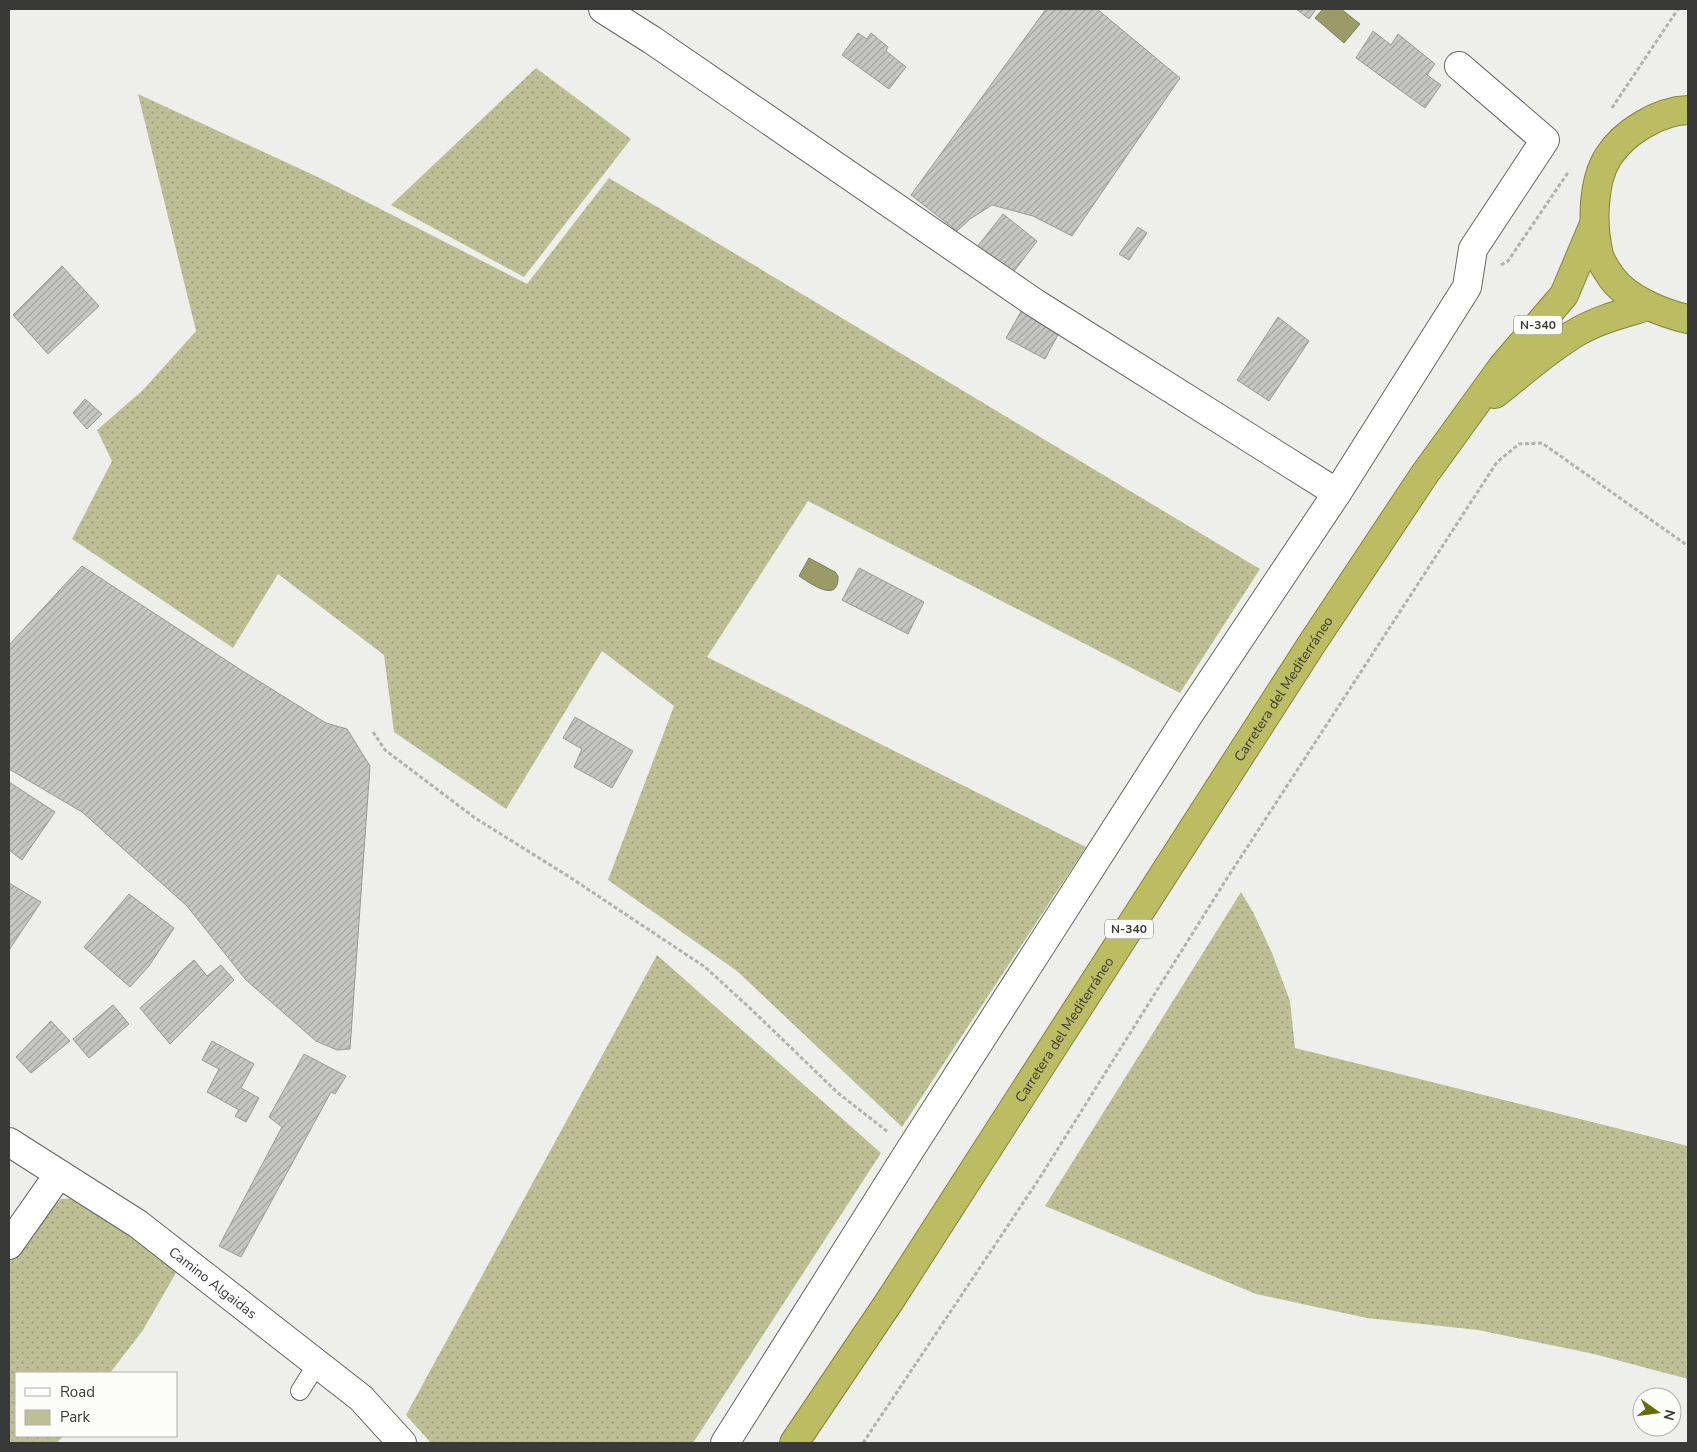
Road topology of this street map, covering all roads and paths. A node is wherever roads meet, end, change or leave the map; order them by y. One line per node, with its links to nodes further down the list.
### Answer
1 (603, 9): 8 (street)
2 (1458, 66): 8 (street)
3 (1685, 107): 4 (highway, N-340)
4 (1594, 224): 5 (highway, N-340); 7 (highway, Carretera del Mediterráneo / N-340)
5 (1648, 306): 6 (highway, N-340); 7 (highway, Carretera del Mediterráneo / N-340)
6 (1688, 319)
7 (1467, 417): 19 (highway, Carretera del Mediterráneo / N-340)
8 (1337, 493): 12 (street)
9 (1688, 546): 20 (path)
10 (373, 732): 12 (path)
11 (9, 1142): 13 (street, Camino Algaidas)
12 (910, 1150): 18 (street)
13 (59, 1174): 14 (street); 15 (street, Camino Algaidas)
14 (9, 1245)
15 (317, 1364): 16 (lane); 17 (street, Camino Algaidas)
16 (300, 1392)
17 (402, 1443)
18 (725, 1443)
19 (794, 1443)
20 (863, 1443)

